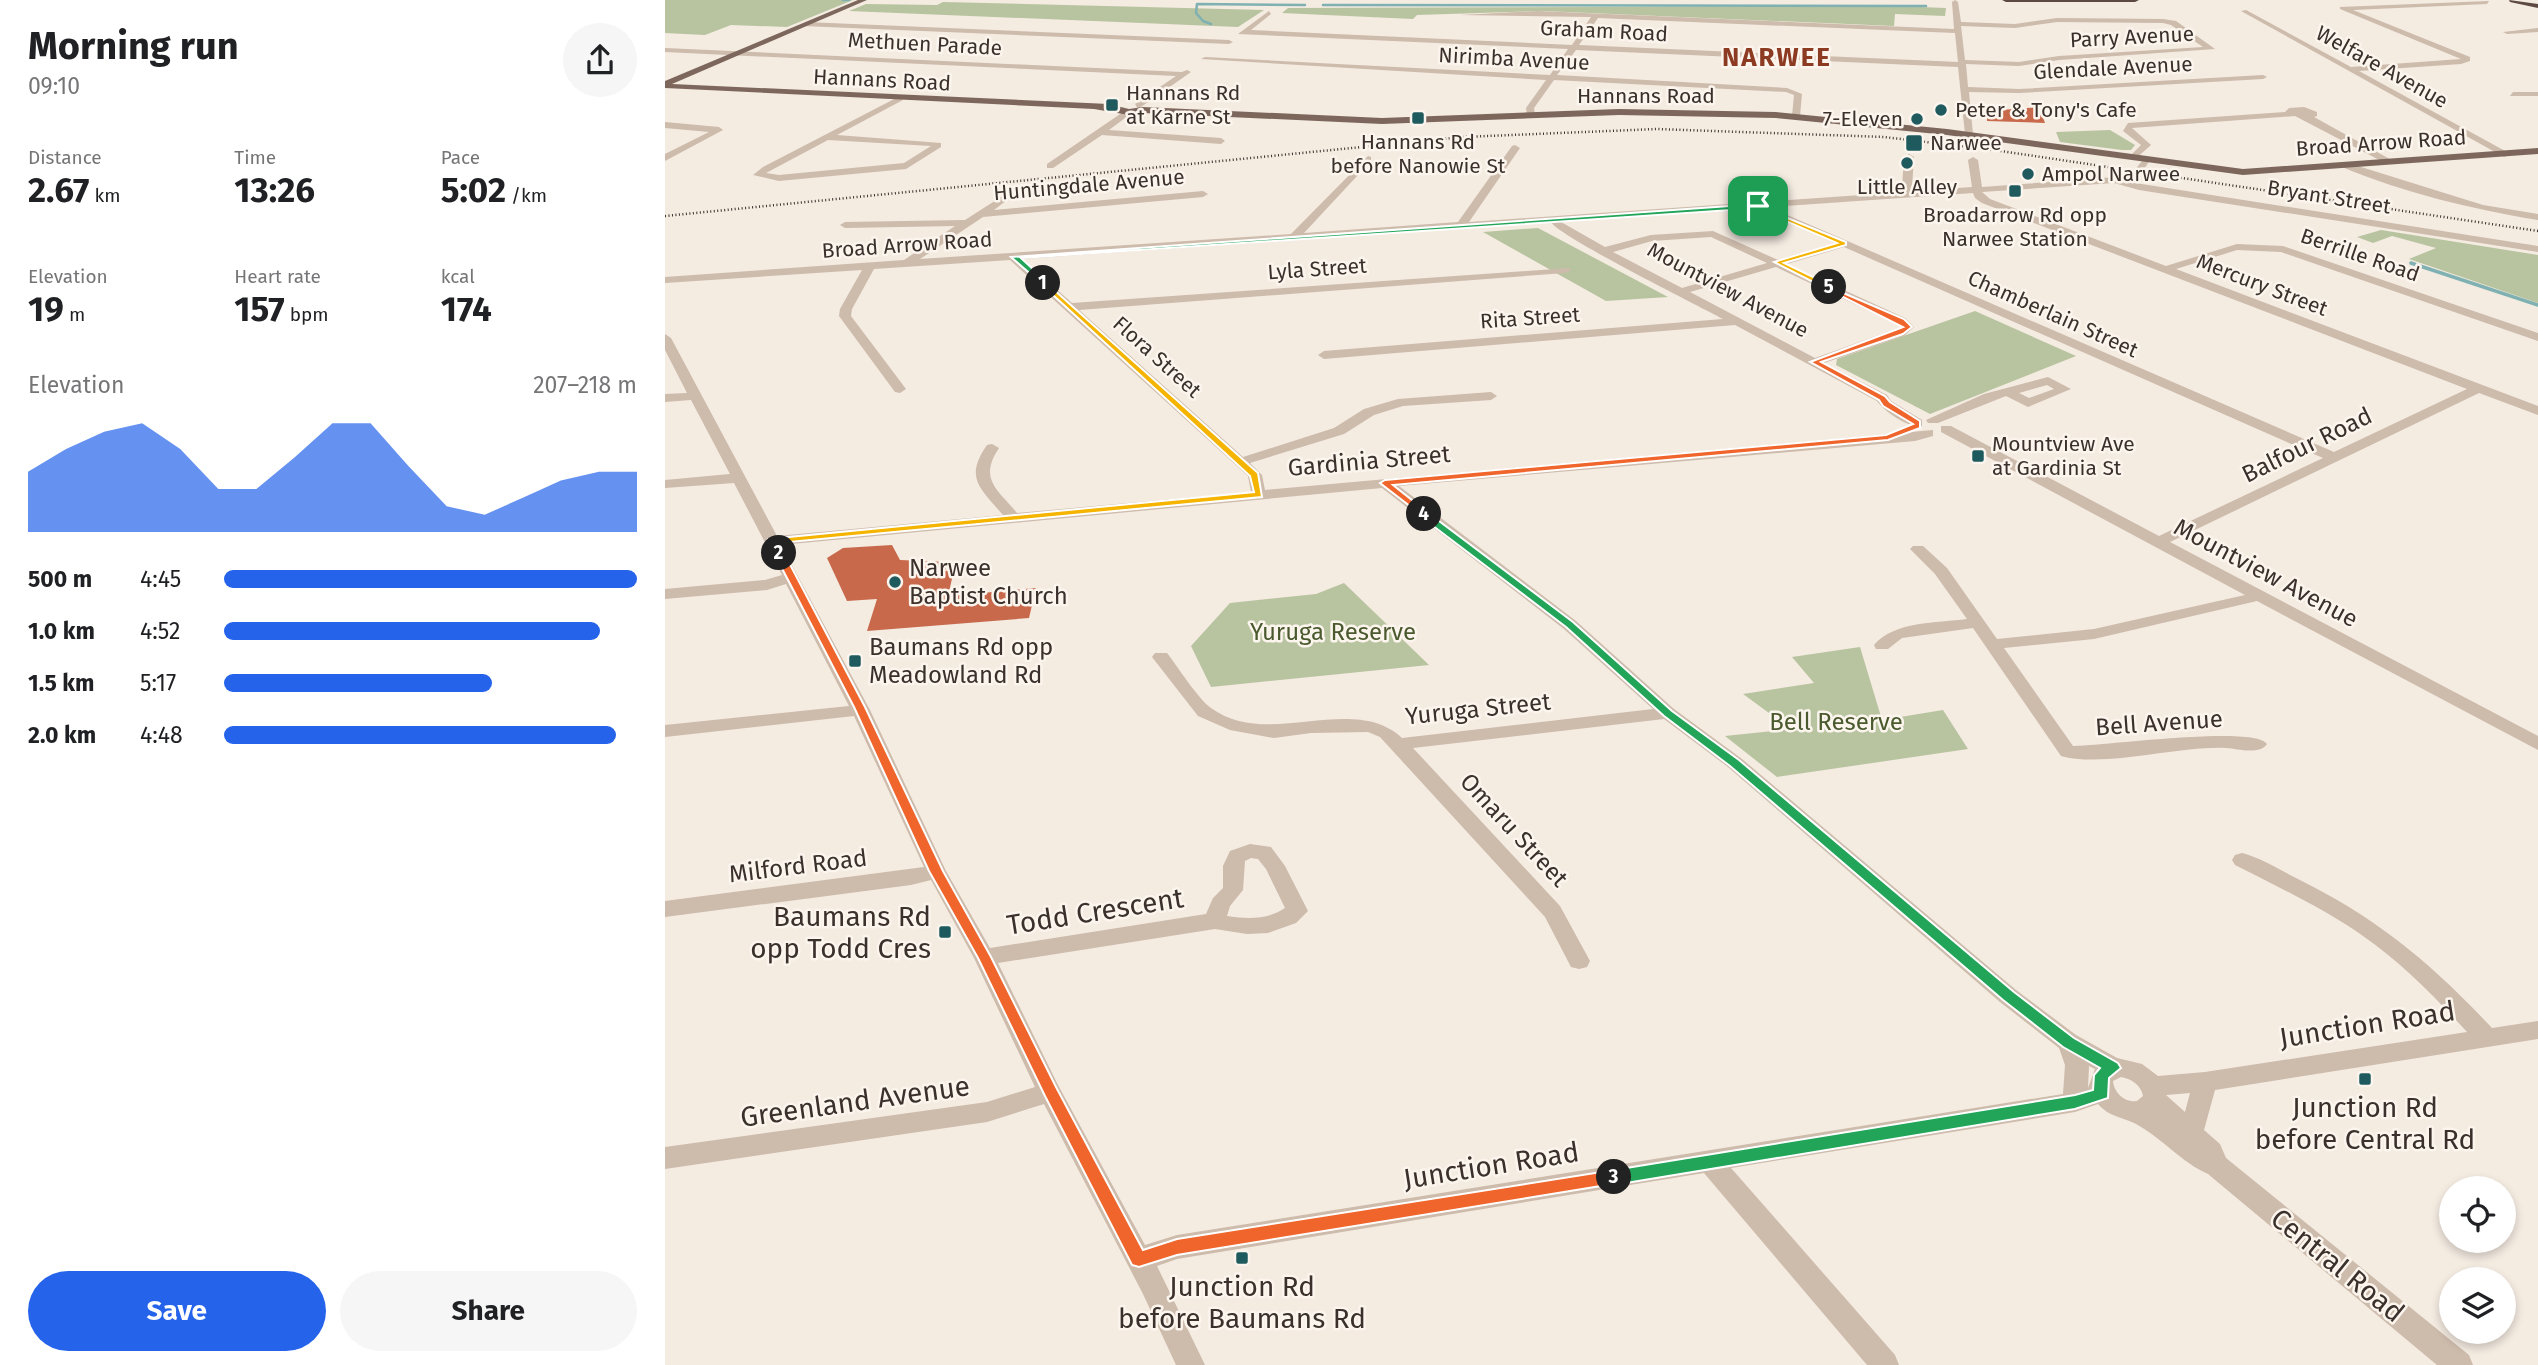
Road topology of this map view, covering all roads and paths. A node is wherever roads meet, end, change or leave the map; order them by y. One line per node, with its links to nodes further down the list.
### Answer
1 (864, 0): 14 (main road)
2 (2006, 0): 3 (highway)
3 (2135, 0)
4 (2513, 0): 9 (highway)
5 (2523, 0): 9 (highway)
6 (2532, 0): 9 (highway)
7 (1955, 2): 15 (street)
8 (2487, 2): 25 (street)
9 (2538, 4)
10 (2244, 11): 25 (street, Welfare Avenue)
11 (1269, 13): 17 (street)
12 (1464, 15): 13 (street)
13 (1596, 16): 15 (street); 20 (street)
14 (806, 24): 19 (street); 22 (main road)
15 (1958, 28): 24 (street); 24 (street, Parry Avenue)
16 (2538, 30): 18 (street)
17 (1244, 32): 19 (street); 20 (street, Graham Road)
18 (2507, 32)
19 (1229, 42): 23 (street)
20 (1573, 47): 24 (street, Graham Road); 28 (street)
21 (665, 50): 22 (street, Methuen Parade)
22 (737, 54): 26 (street, Methuen Parade); 29 (main road)
23 (1205, 59): 26 (street); 28 (street, Nirimba Avenue)
24 (1962, 64): 30 (street)
25 (2349, 69): 44 (street, Welfare Avenue)
26 (1184, 74): 34 (street)
27 (2263, 77): 30 (street, Glendale Avenue)
28 (1551, 78): 35 (street); 36 (street, Nirimba Avenue)
29 (665, 85): 33 (main road, Hannans Road)
30 (1965, 89): 39 (street)
31 (2513, 94): 32 (street)
32 (2538, 94)
33 (901, 98): 34 (main road, Hannans Road); 40 (street)
34 (1132, 109): 35 (main road, Hannans Road); 38 (street)
35 (1531, 115): 36 (main road, Hannans Road)
36 (1796, 116): 39 (main road, Hannans Road)
37 (665, 125): 46 (street)
38 (1100, 132): 41 (street); 52 (street)
39 (1969, 135): 45 (main road, Hannans Road)
40 (826, 137): 40 (street)
41 (1221, 141)
42 (1515, 148): 64 (street)
43 (2538, 151): 44 (main road, Broad Arrow Road)
44 (2504, 154): 50 (main road, Broad Arrow Road)
45 (2141, 156): 50 (street); 51 (main road, Broad Arrow Road); 53 (street, Broad Arrow Road)
46 (665, 158)
47 (1909, 158): 56 (street)
48 (1368, 159): 65 (street)
49 (1973, 160): 54 (street)
50 (2390, 162): 51 (main road, Broad Arrow Road)
51 (2346, 165): 60 (street)
52 (1050, 166)
53 (2115, 181): 54 (street, Broad Arrow Road); 67 (street, Bryant Street)
54 (1977, 191): 56 (street, Broad Arrow Road); 73 (street, Mercury Street)
55 (1203, 194): 59 (street, Huntingdale Avenue)
56 (1915, 195): 58 (street, Broad Arrow Road)
57 (1004, 198): 59 (street)
58 (1758, 206): 61 (street, Broad Arrow Road); 66 (street, Chamberlain Street)
59 (978, 214): 62 (street)
60 (2538, 217)
61 (1555, 220): 64 (street, Broad Arrow Road); 68 (street, Mountview Avenue)
62 (965, 223): 63 (street); 71 (street)
63 (845, 225)
64 (1460, 227): 65 (street, Broad Arrow Road)
65 (1293, 238): 69 (street, Broad Arrow Road)
66 (1844, 244): 70 (street); 92 (street, Chamberlain Street)
67 (2538, 249)
68 (1604, 251): 70 (street); 76 (street, Mountview Avenue)
69 (1014, 257): 71 (street, Broad Arrow Road); 77 (street, Flora Street)
70 (1778, 262): 76 (street); 82 (street)
71 (906, 264): 72 (street, Broad Arrow Road)
72 (870, 266): 75 (street, Broad Arrow Road); 84 (street)
73 (2167, 269): 79 (street, Berrille Road); 83 (street, Mercury Street)
74 (1565, 270): 77 (street, Lyla Street)
75 (665, 280)
76 (1682, 291): 78 (street, Mountview Avenue)
77 (1071, 307): 93 (street, Flora Street)
78 (1739, 321): 81 (street, Rita Street); 82 (street, Mountview Avenue)
79 (2538, 337)
80 (665, 338): 86 (street)
81 (1325, 355)
82 (1814, 362): 90 (street, Mountview Avenue)
83 (2479, 388): 89 (street, Mercury Street); 92 (street, Balfour Road)
84 (900, 389)
85 (2009, 393): 90 (street)
86 (695, 396): 88 (street); 94 (street)
87 (1491, 396): 93 (street)
88 (665, 398)
89 (2538, 411)
90 (1929, 426): 95 (street, Gardinia Street); 100 (street, Mountview Avenue)
91 (992, 448): 98 (street)
92 (2333, 457): 100 (street, Balfour Road)
93 (1240, 462): 97 (street, Flora Street)
94 (739, 478): 96 (street); 99 (street)
95 (1385, 483): 97 (street, Gardinia Street); 110 (street)
96 (665, 484)
97 (1259, 495): 98 (street, Gardinia Street)
98 (1013, 518): 99 (street, Gardinia Street)
99 (772, 541): 102 (street)
100 (2156, 543): 104 (street, Mountview Avenue)
101 (1918, 549): 105 (street, Bell Avenue)
102 (792, 577): 103 (street); 109 (street)
103 (665, 594)
104 (2256, 596): 106 (street); 114 (street, Mountview Avenue)
105 (1976, 623): 106 (street, Bell Avenue); 107 (street)
106 (1994, 644): 113 (street, Bell Avenue)
107 (1882, 645)
108 (1161, 657): 112 (street, Yuruga Street)
109 (861, 710): 111 (street); 116 (street)
110 (1668, 713): 112 (street, Yuruga Street); 123 (street)
111 (665, 731)
112 (1398, 744): 120 (street, Omaru Street)
113 (2258, 744)
114 (2538, 744)
115 (2242, 860): 122 (street)
116 (936, 871): 117 (street, Milford Road); 119 (street)
117 (665, 909)
118 (1215, 921): 119 (street, Todd Crescent)
119 (984, 957): 126 (street)
120 (1579, 961)
121 (2538, 1030): 122 (street, Junction Road)
122 (2486, 1037): 125 (street, Junction Road)
123 (2069, 1042): 124 (street); 129 (street)
124 (2113, 1068): 127 (street); 128 (street)
125 (2205, 1082): 128 (street, Junction Road); 130 (street)
126 (1050, 1092): 131 (street, Greenland Avenue); 134 (street)
127 (2102, 1093): 128 (street); 129 (street, Junction Road)
128 (2148, 1099): 130 (street, Central Road); 133 (street, Central Road)
129 (2075, 1102): 132 (street, Junction Road)
130 (2191, 1134): 133 (street, Central Road)
131 (665, 1158)
132 (1710, 1162): 134 (street, Junction Road); 136 (street)
133 (2217, 1166): 137 (street, Central Road)
134 (1139, 1259): 135 (street)
135 (1191, 1365)
136 (1885, 1365)
137 (2459, 1365)

